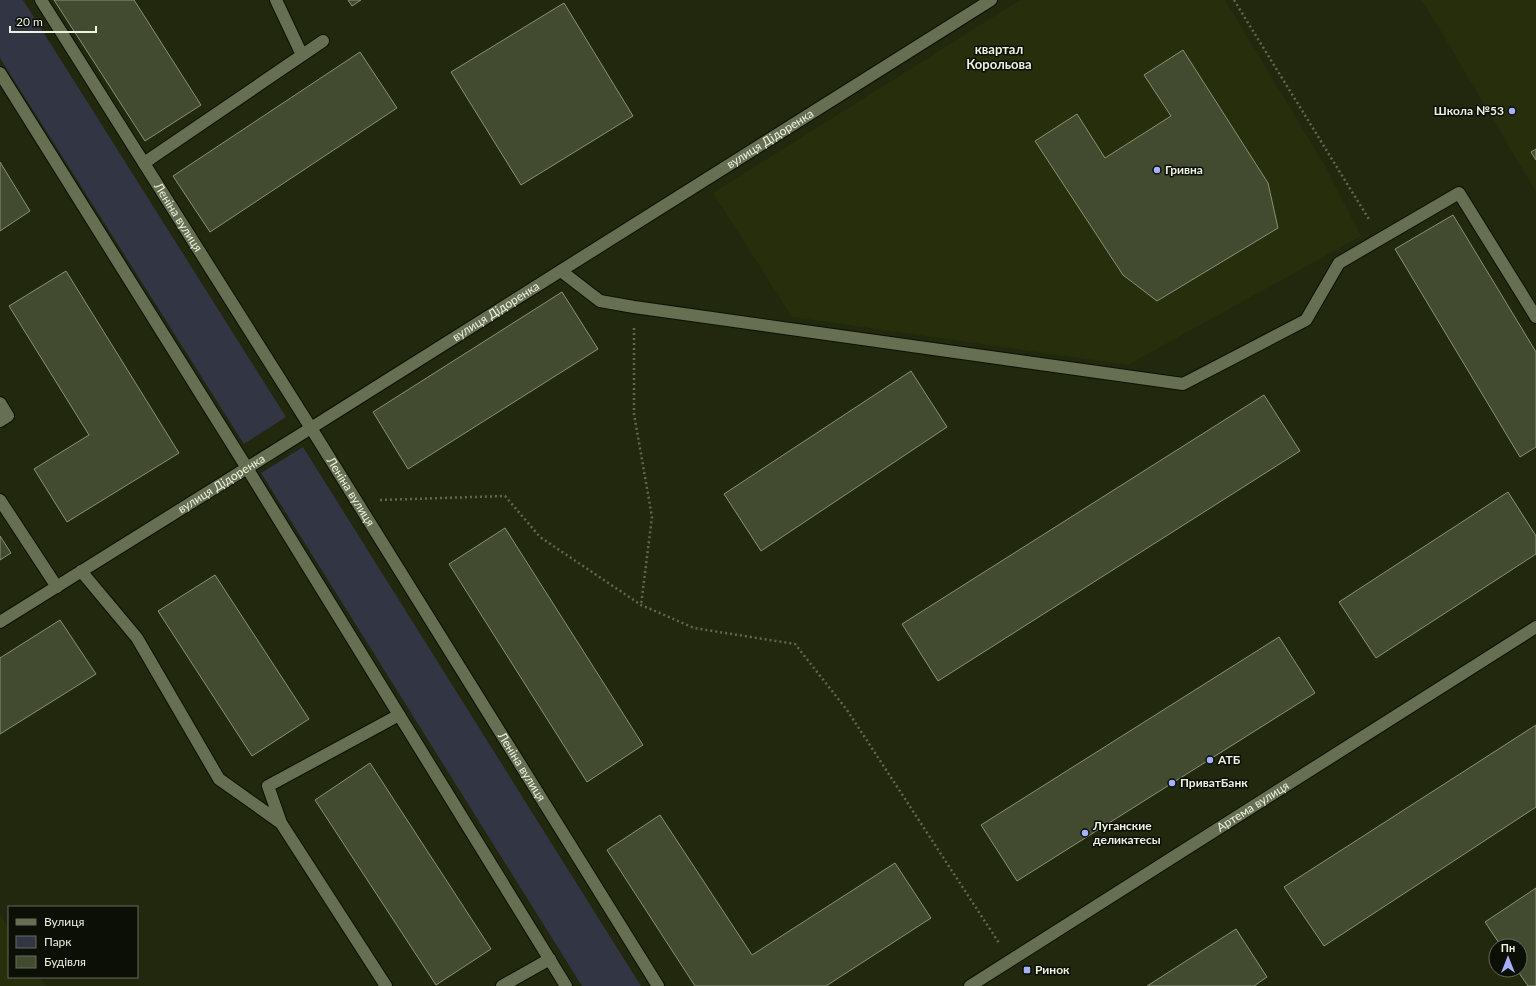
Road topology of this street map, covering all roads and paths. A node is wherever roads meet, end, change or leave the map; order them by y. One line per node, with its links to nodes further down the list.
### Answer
1 (40, 0): 8 (street, Леніна вулиця)
2 (276, 0): 6 (street)
3 (991, 0): 10 (street, вулиця Дідоренка)
4 (1234, 0): 9 (path)
5 (323, 41): 6 (street)
6 (302, 55): 8 (street)
7 (0, 74): 16 (street)
8 (144, 163): 15 (street, Леніна вулиця)
9 (1381, 239): 11 (street); 12 (street)
10 (561, 271): 11 (street); 15 (street, вулиця Дідоренка)
11 (634, 307): 21 (path)
12 (1536, 317)
13 (0, 403): 14 (street)
14 (0, 420)
15 (311, 428): 16 (street, вулиця Дідоренка); 18 (street, Леніна вулиця)
16 (247, 468): 19 (street, вулиця Дідоренка); 24 (street)
17 (0, 500): 20 (street)
18 (356, 501): 21 (path); 31 (street, Леніна вулиця)
19 (81, 572): 20 (street, вулиця Дідоренка); 25 (street)
20 (57, 587): 22 (street, вулиця Дідоренка)
21 (641, 605): 27 (path)
22 (0, 622)
23 (1536, 627): 27 (street, Артема вулиця)
24 (399, 715): 25 (street); 26 (street)
25 (281, 823): 28 (street)
26 (550, 959): 29 (street); 30 (street)
27 (1010, 961): 32 (street, Артема вулиця)
28 (386, 986)
29 (502, 986)
30 (566, 986)
31 (658, 986)
32 (970, 986)

